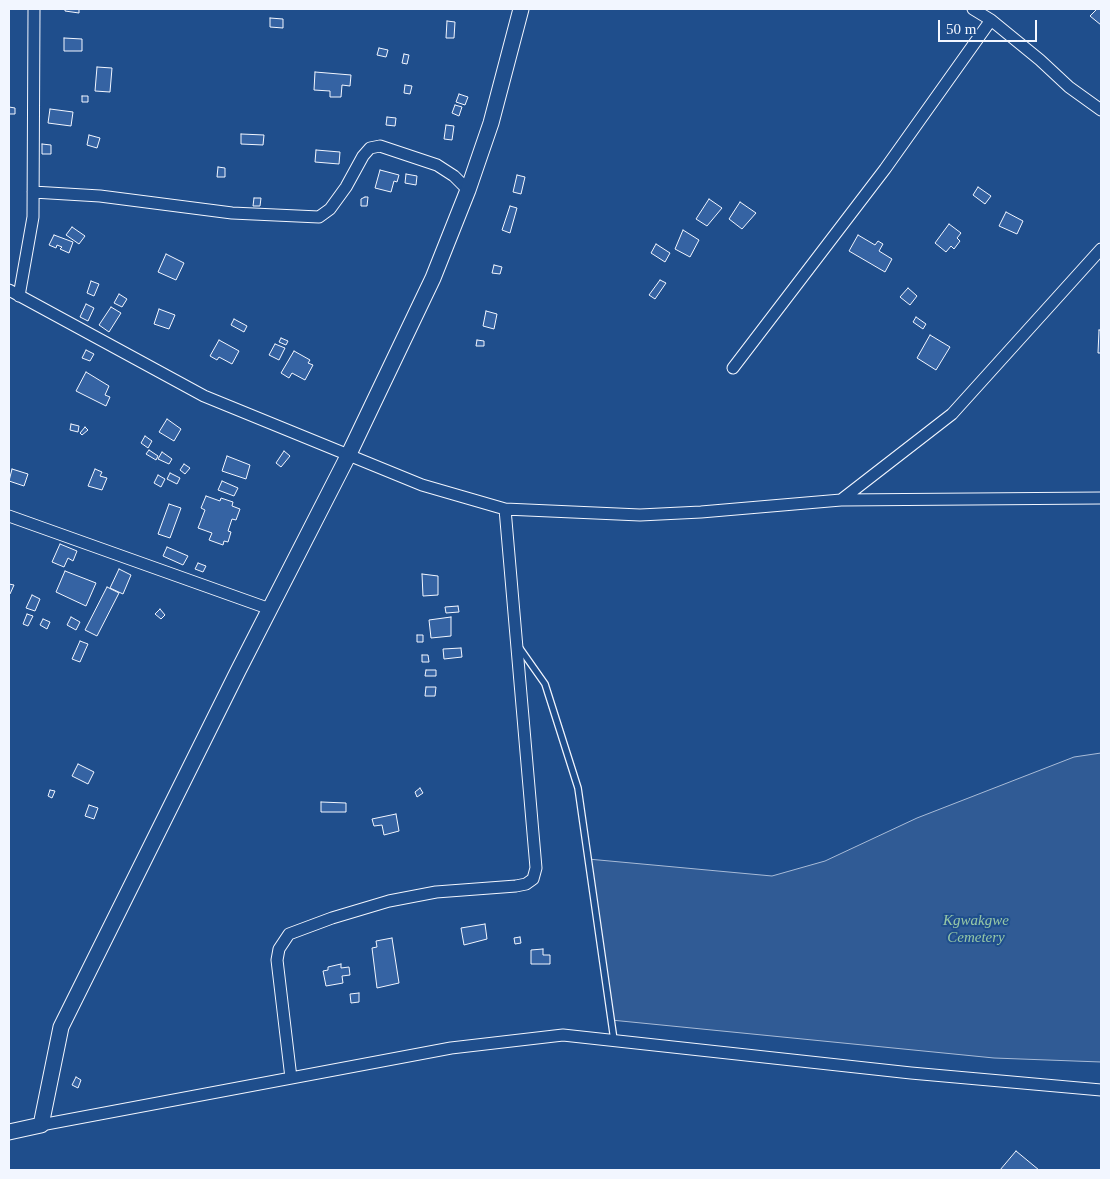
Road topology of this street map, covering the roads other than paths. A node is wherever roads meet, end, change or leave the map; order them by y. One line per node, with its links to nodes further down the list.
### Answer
1 (34, 9): 7 (street)
2 (521, 9): 6 (street)
3 (973, 9): 4 (street)
4 (990, 20): 5 (street); 11 (street)
5 (1101, 110)
6 (468, 190): 7 (street); 12 (street)
7 (33, 192): 10 (street)
8 (1101, 249): 14 (street)
9 (9, 290): 10 (street)
10 (20, 296): 12 (street)
11 (733, 368)
12 (348, 456): 15 (street); 17 (street)
13 (1101, 498): 14 (street)
14 (841, 500): 15 (street)
15 (505, 509): 18 (street)
16 (9, 516): 17 (street)
17 (270, 609): 22 (street)
18 (515, 642): 19 (lane); 20 (street)
19 (614, 1040): 20 (street); 21 (street)
20 (291, 1078): 22 (street)
21 (1101, 1090)
22 (41, 1125): 23 (street)
23 (9, 1132)

